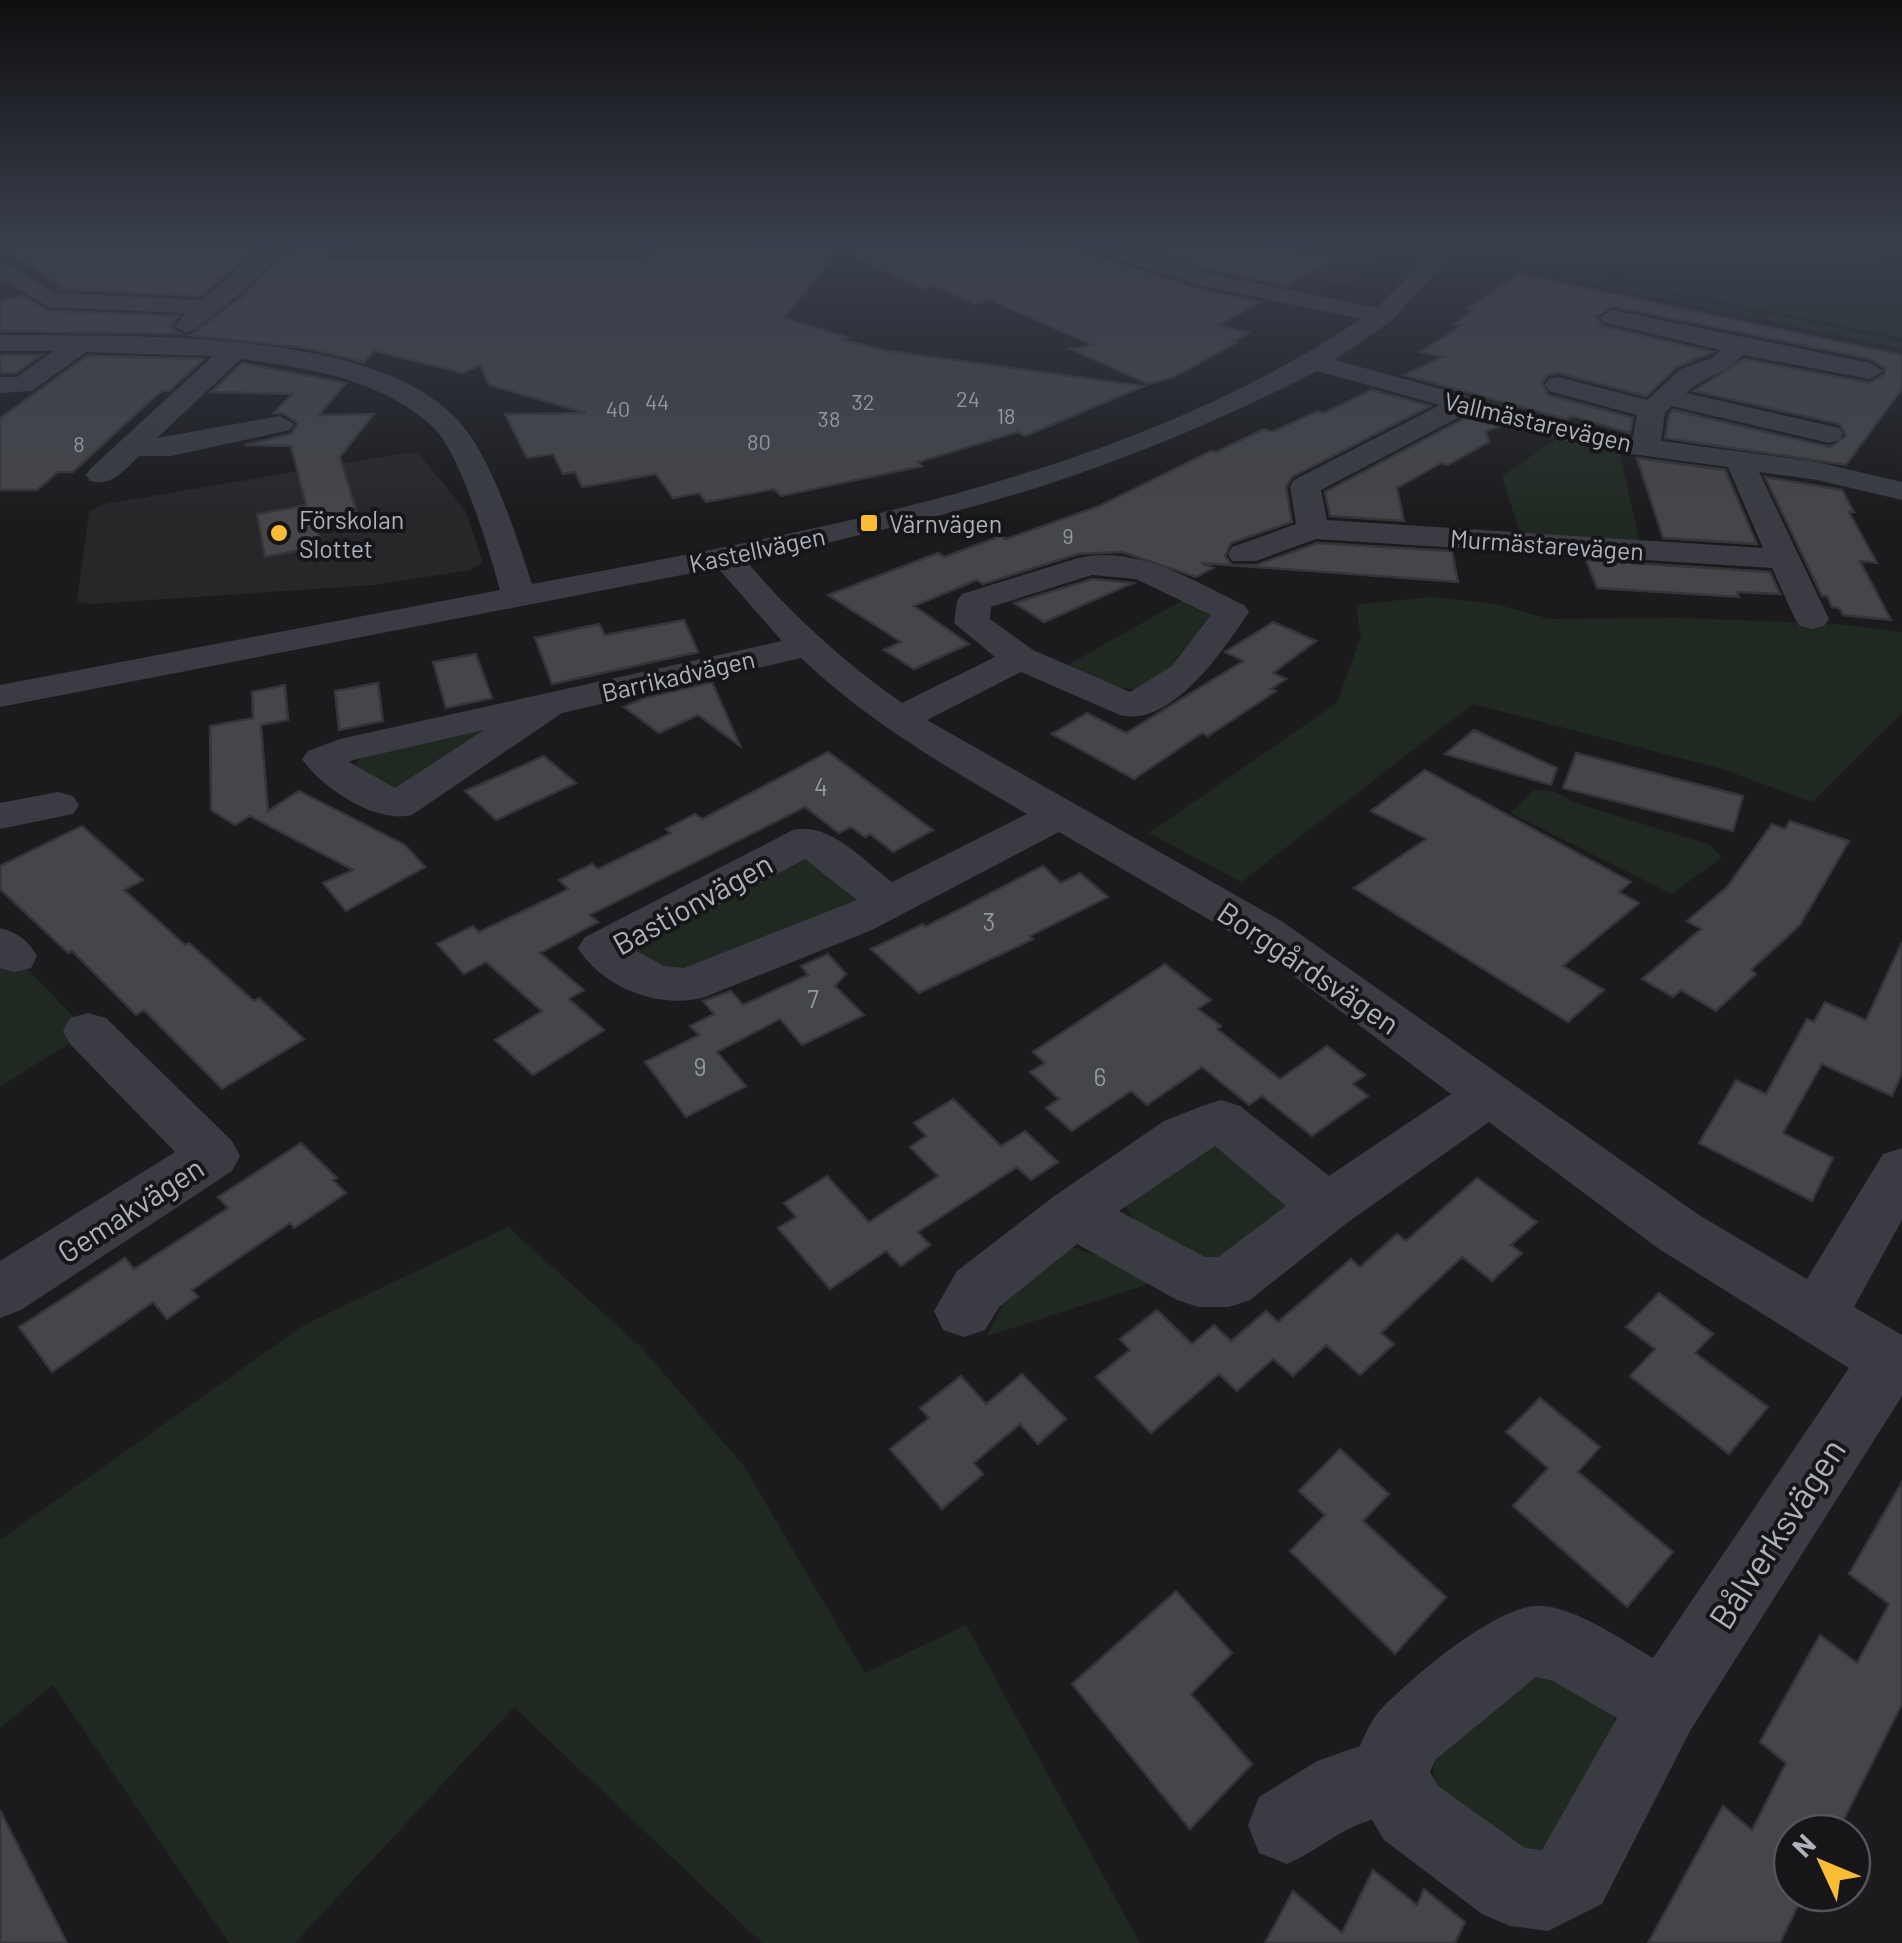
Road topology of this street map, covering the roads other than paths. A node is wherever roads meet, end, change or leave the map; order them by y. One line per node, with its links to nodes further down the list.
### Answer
1 (175, 336): 7 (street)
2 (1353, 336): 9 (street, Kastellvägen)
3 (1692, 336): 6 (street)
4 (0, 344): 5 (street)
5 (76, 346): 7 (street); 11 (street)
6 (1737, 346): 10 (street); 14 (street, Vallmästarevägen)
7 (160, 348): 8 (street)
8 (234, 350): 17 (street); 26 (street)
9 (1314, 362): 13 (street, Vallmästarevägen); 24 (street, Kastellvägen)
10 (1870, 371)
11 (0, 385)
12 (1558, 385): 14 (street, Vallmästarevägen)
13 (1462, 404): 18 (street, Vallmästarevägen); 22 (street)
14 (1659, 404): 16 (street, Vallmästarevägen); 18 (street, Vallmästarevägen)
15 (280, 424): 17 (street)
16 (1829, 434)
17 (133, 447): 20 (street)
18 (1646, 447): 19 (street, Vallmästarevägen)
19 (1738, 460): 21 (street, Vallmästarevägen); 25 (street)
20 (101, 475)
21 (1902, 491)
22 (1313, 529): 23 (street, Murmästarevägen); 25 (street, Murmästarevägen)
23 (1244, 554)
24 (726, 558): 26 (street, Kastellvägen); 28 (street, Borggårdsvägen)
25 (1782, 559): 27 (street)
26 (519, 596): 30 (street, Kastellvägen)
27 (1812, 619)
28 (808, 646): 31 (street, Barrikadvägen); 32 (street, Borggårdsvägen)
29 (1020, 658): 29 (street); 32 (street)
30 (0, 696)
31 (548, 705): 31 (street, Barrikadvägen)
32 (900, 719): 34 (street, Borggårdsvägen)
33 (58, 805): 35 (street)
34 (1059, 814): 36 (street, Bastionvägen); 38 (street, Borggårdsvägen)
35 (0, 816)
36 (890, 902): 36 (street, Bastionvägen)
37 (88, 1031): 42 (street, Gemakvägen)
38 (1492, 1093): 40 (street); 44 (street, Borggårdsvägen)
39 (1902, 1170): 44 (street)
40 (1327, 1207): 41 (street); 41 (street)
41 (1073, 1214): 43 (street)
42 (0, 1292)
43 (964, 1310)
44 (1817, 1317): 45 (street, Borggårdsvägen)
45 (1895, 1365): 46 (street, Bålverksvägen)
46 (1664, 1705): 47 (street); 47 (street, Bålverksvägen)
47 (1392, 1778): 48 (street)
48 (1286, 1825)

